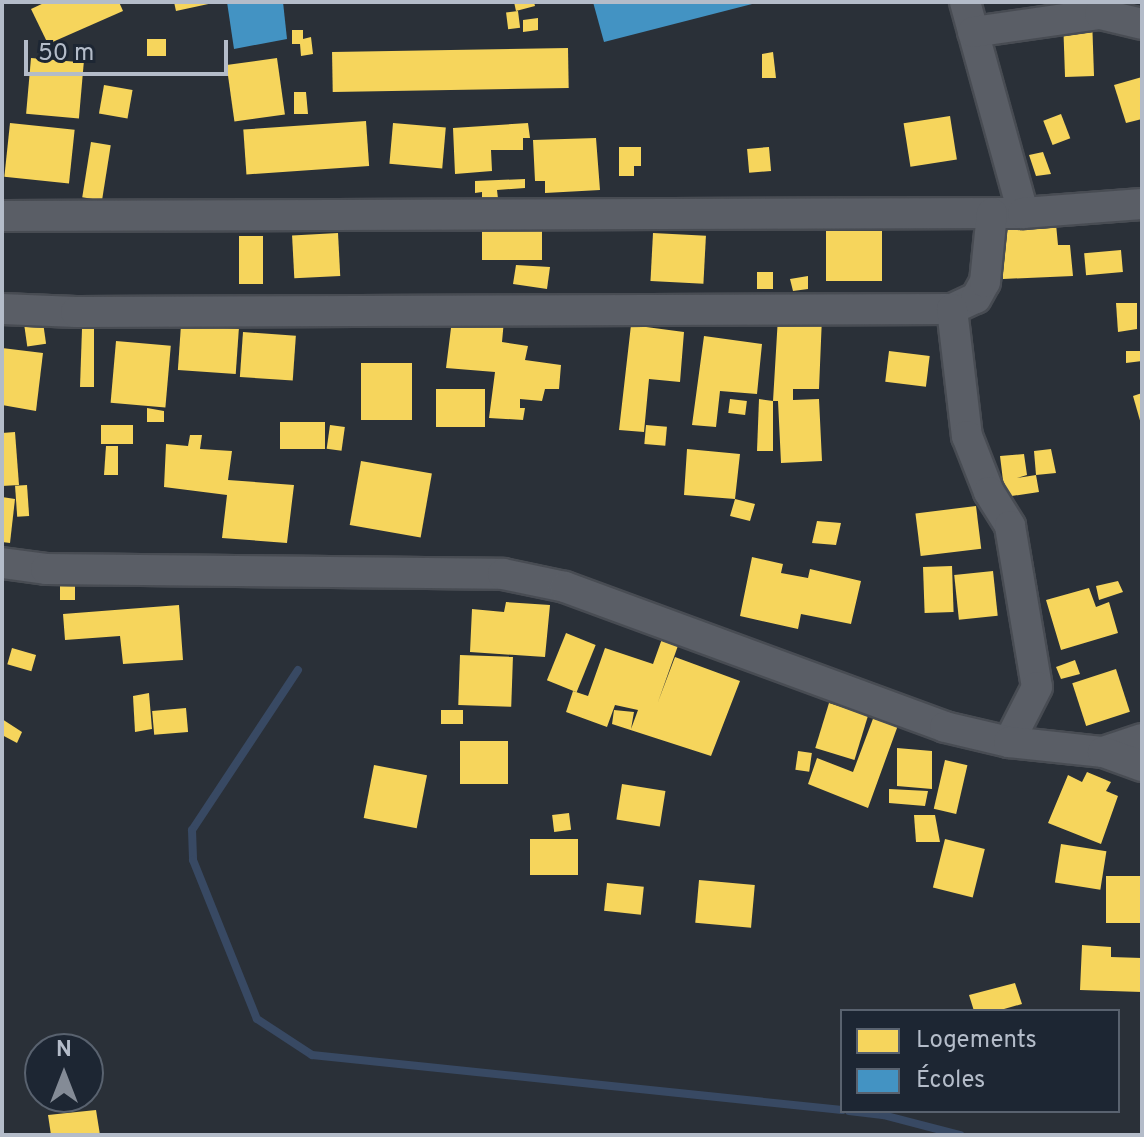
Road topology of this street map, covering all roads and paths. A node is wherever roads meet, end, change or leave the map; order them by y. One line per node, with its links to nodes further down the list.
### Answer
1 (965, 2): 3 (street)
2 (1142, 24): 3 (street)
3 (973, 32): 6 (street)
4 (1142, 204): 6 (street)
5 (992, 213): 6 (street); 7 (street); 9 (street)
6 (1023, 213)
7 (2, 216)
8 (2, 309): 9 (street)
9 (952, 309): 12 (street)
10 (2, 563): 12 (street)
11 (1142, 739): 13 (street)
12 (1009, 742): 13 (street)
13 (1103, 752): 14 (street)
14 (1142, 766)

